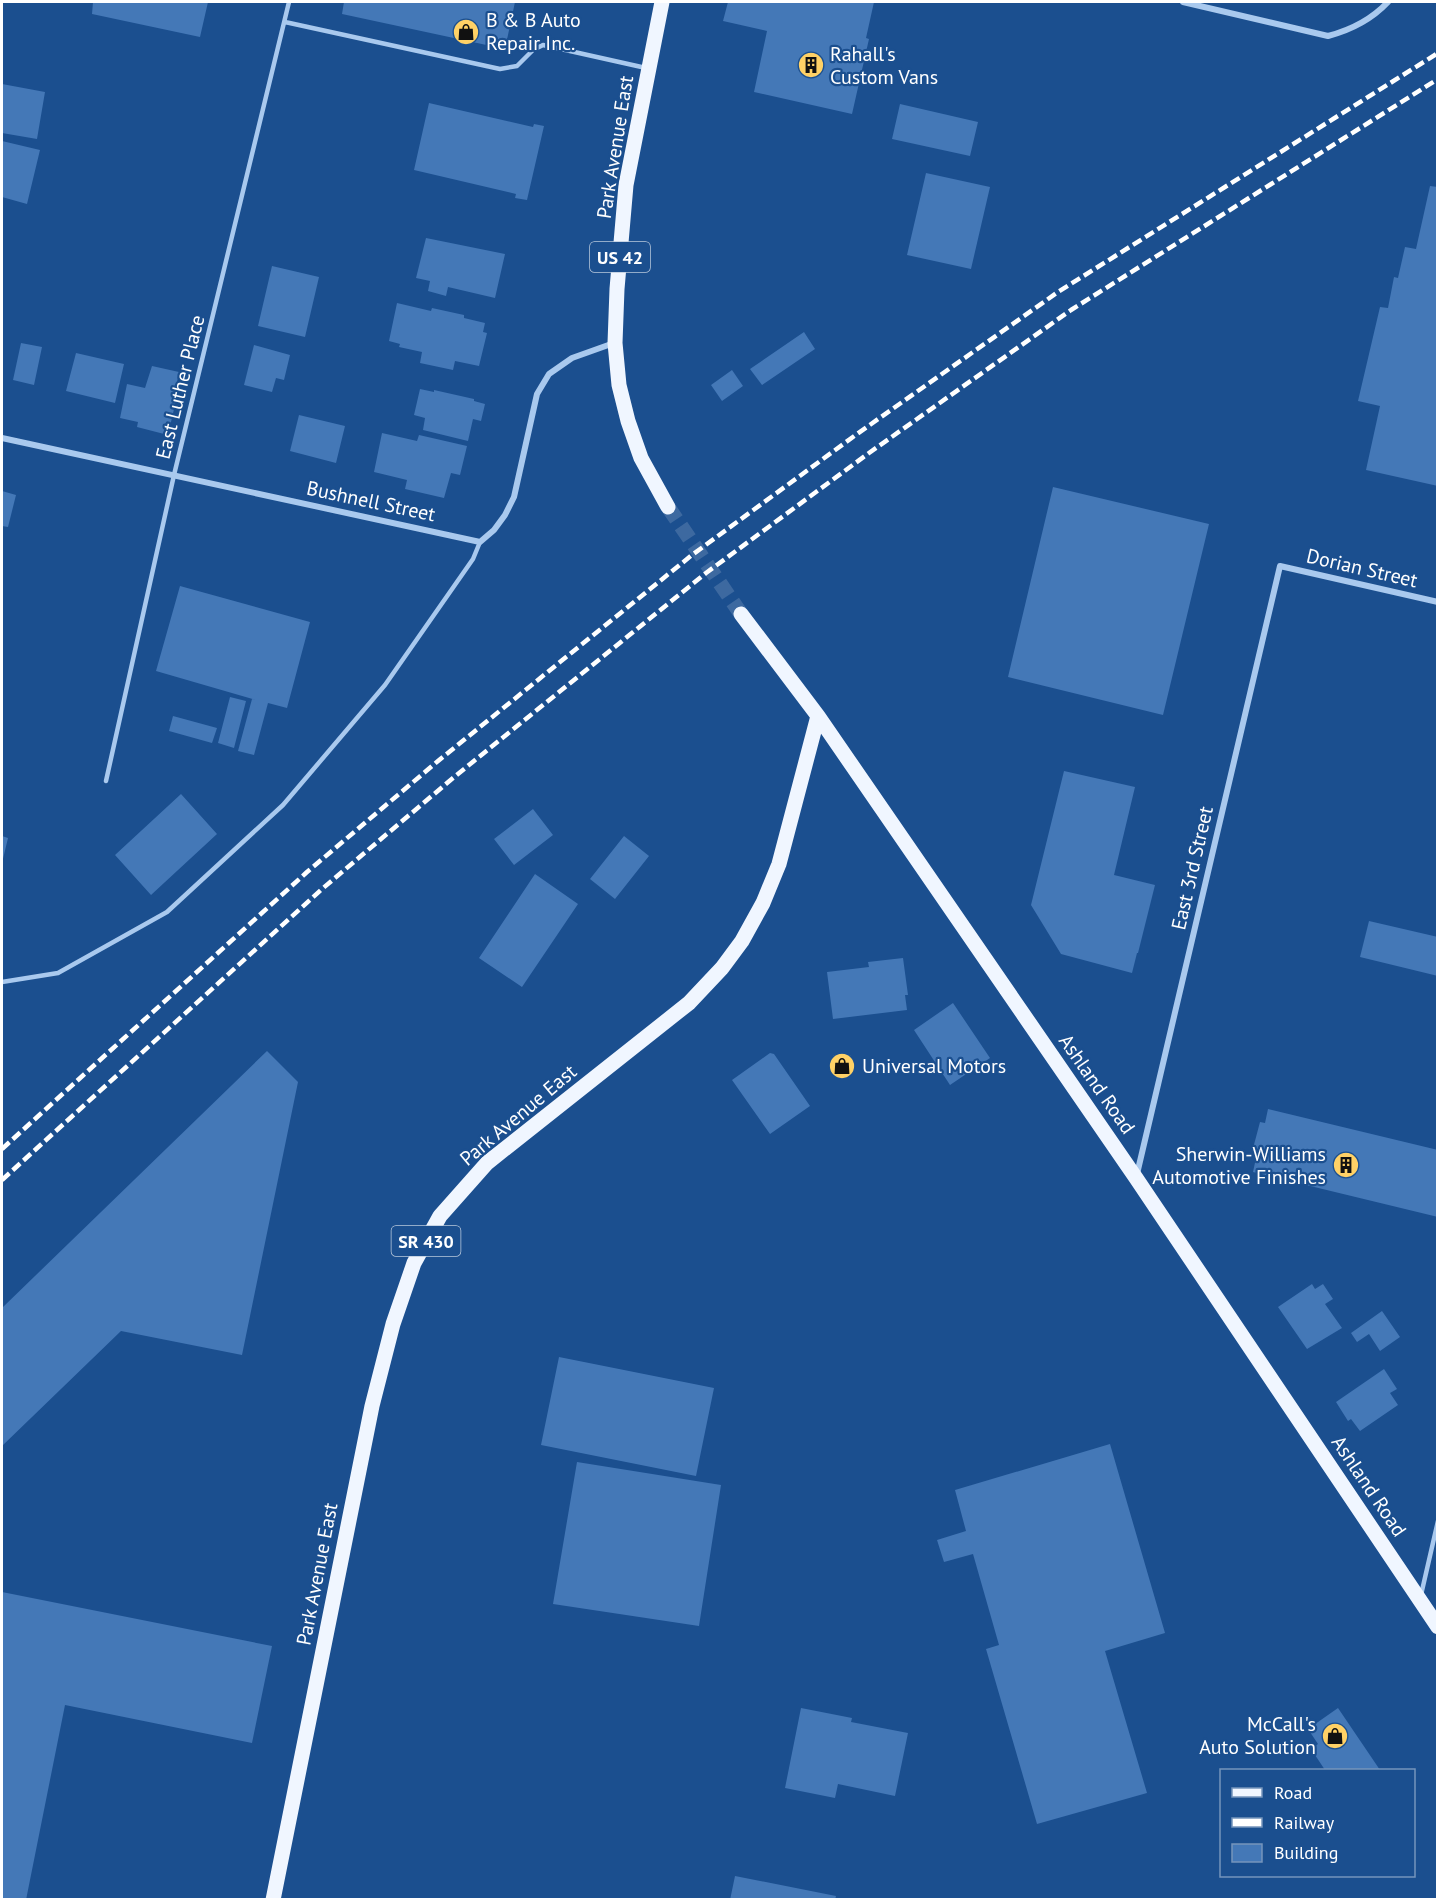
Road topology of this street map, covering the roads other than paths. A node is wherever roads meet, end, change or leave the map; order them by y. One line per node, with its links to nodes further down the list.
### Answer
1 (289, 2): 5 (lane, East Luther Place)
2 (662, 2): 6 (main road, Park Avenue East / US 42)
3 (1183, 2): 4 (street)
4 (1387, 3)
5 (285, 22): 6 (lane); 9 (lane, East Luther Place)
6 (648, 69): 7 (main road, Park Avenue East / US 42)
7 (615, 342): 10 (main road, Park Avenue East / US 42); 11 (street)
8 (2, 438): 9 (street, Bushnell Street)
9 (174, 475): 11 (street, Bushnell Street); 16 (lane, East Luther Place)
10 (668, 507)
11 (480, 542): 17 (lane)
12 (1280, 566): 13 (street, Dorian Street); 18 (street, East 3rd Street)
13 (1437, 602)
14 (741, 614): 15 (main road)
15 (818, 716): 18 (main road, Ashland Road); 22 (main road, Park Avenue East / SR 430)
16 (106, 781)
17 (2, 982)
18 (1136, 1178): 20 (main road, Ashland Road)
19 (1437, 1521): 20 (lane)
20 (1420, 1600): 21 (main road, Ashland Road)
21 (1437, 1627)
22 (273, 1899)

